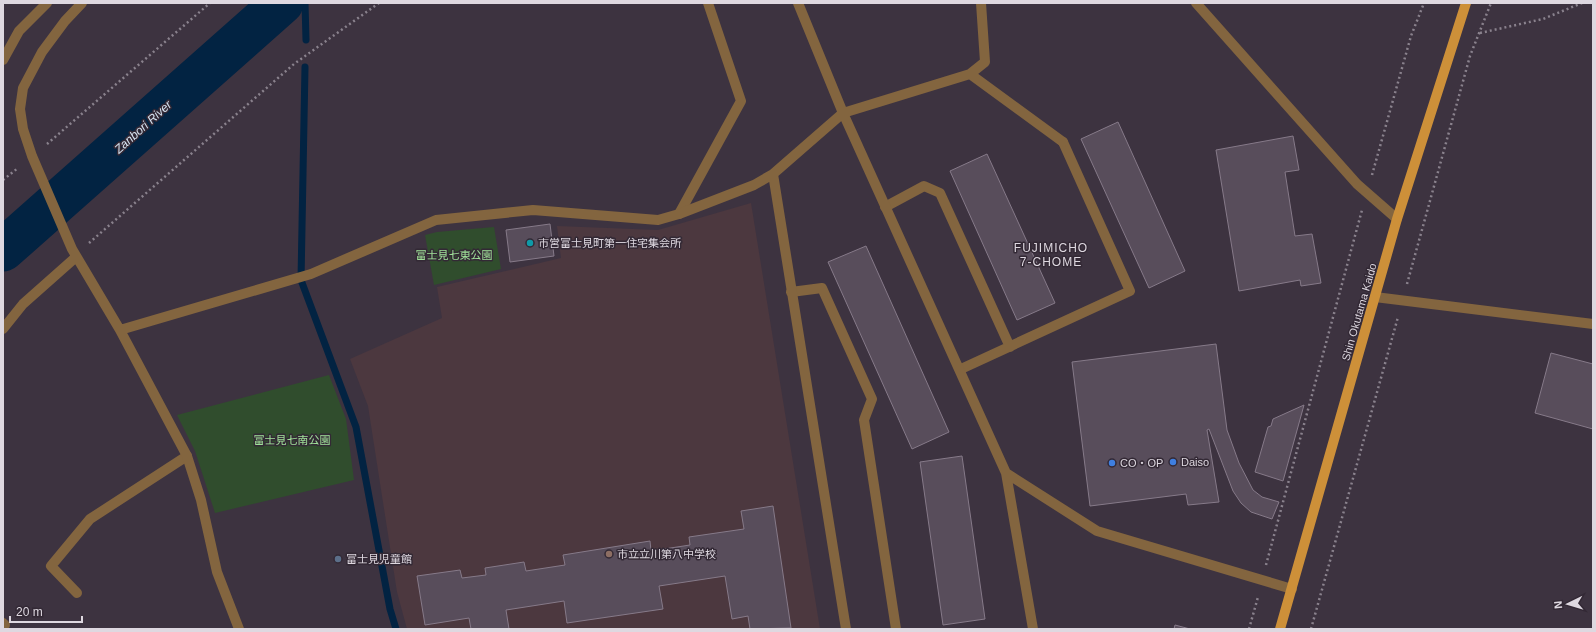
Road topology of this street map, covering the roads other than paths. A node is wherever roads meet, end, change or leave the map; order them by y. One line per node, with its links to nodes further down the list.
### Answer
1 (47, 3): 8 (street)
2 (82, 3): 15 (street)
3 (708, 3): 13 (street)
4 (798, 3): 10 (street)
5 (981, 3): 9 (street)
6 (1196, 3): 14 (street)
7 (1466, 3): 14 (main road, Shin Okutama Kaido)
8 (3, 60)
9 (970, 74): 10 (street); 21 (street)
10 (843, 113): 11 (street); 12 (street)
11 (773, 174): 13 (street); 16 (street)
12 (886, 207): 21 (street); 22 (street)
13 (679, 214): 20 (street)
14 (1397, 219): 17 (main road, Shin Okutama Kaido)
15 (74, 253): 19 (street); 20 (street)
16 (791, 292): 28 (street); 29 (street)
17 (1375, 297): 18 (street); 25 (main road, Shin Okutama Kaido)
18 (1593, 324)
19 (3, 329)
20 (120, 330): 23 (street)
21 (1010, 347): 22 (street)
22 (960, 369): 24 (street)
23 (187, 456): 26 (street); 27 (street)
24 (1006, 473): 25 (street); 30 (street)
25 (1292, 589): 31 (main road, Shin Okutama Kaido)
26 (76, 593)
27 (239, 629)
28 (846, 629)
29 (896, 629)
30 (1033, 629)
31 (1280, 629)

